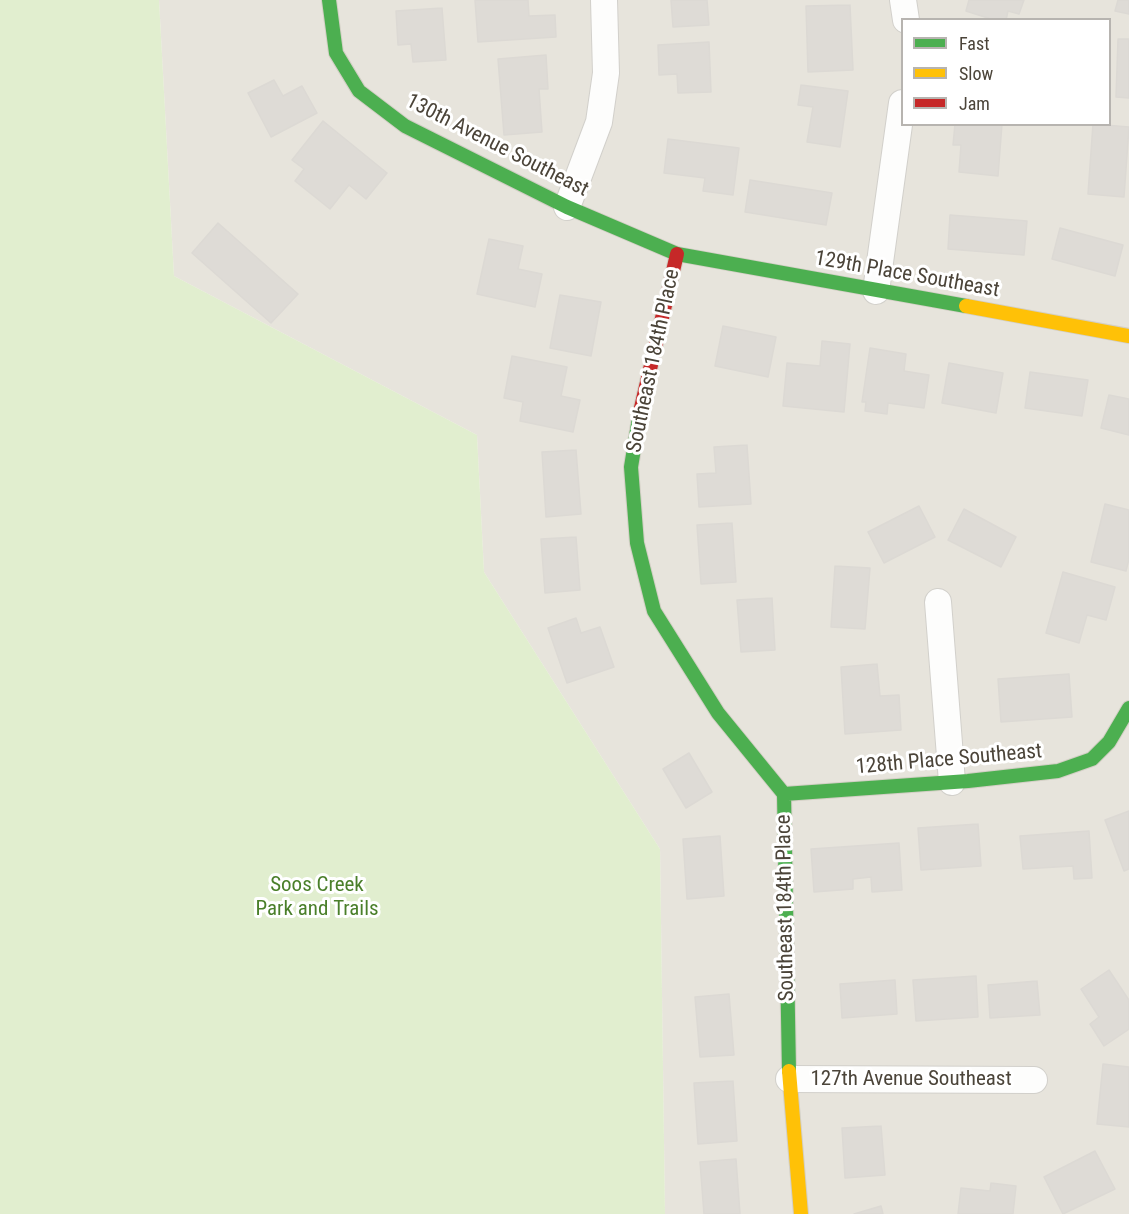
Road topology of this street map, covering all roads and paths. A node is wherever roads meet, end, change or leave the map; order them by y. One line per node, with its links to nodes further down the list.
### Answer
1 (328, 0): 6 (street, 130th Avenue Southeast)
2 (604, 0): 6 (street)
3 (903, 0): 4 (street)
4 (906, 18)
5 (901, 117): 8 (street)
6 (567, 207): 7 (street, 130th Avenue Southeast)
7 (677, 254): 8 (street, 129th Place Southeast); 13 (street, Southeast 184th Place)
8 (876, 291): 9 (street, 129th Place Southeast)
9 (1129, 336)
10 (938, 602): 12 (street)
11 (1129, 708): 12 (street, 128th Place Southeast)
12 (952, 782): 13 (street, 128th Place Southeast)
13 (784, 794): 14 (street, Southeast 184th Place)
14 (789, 1079): 15 (street, 127th Avenue Southeast); 16 (street, Southeast 184th Place)
15 (1034, 1080)
16 (801, 1214)

